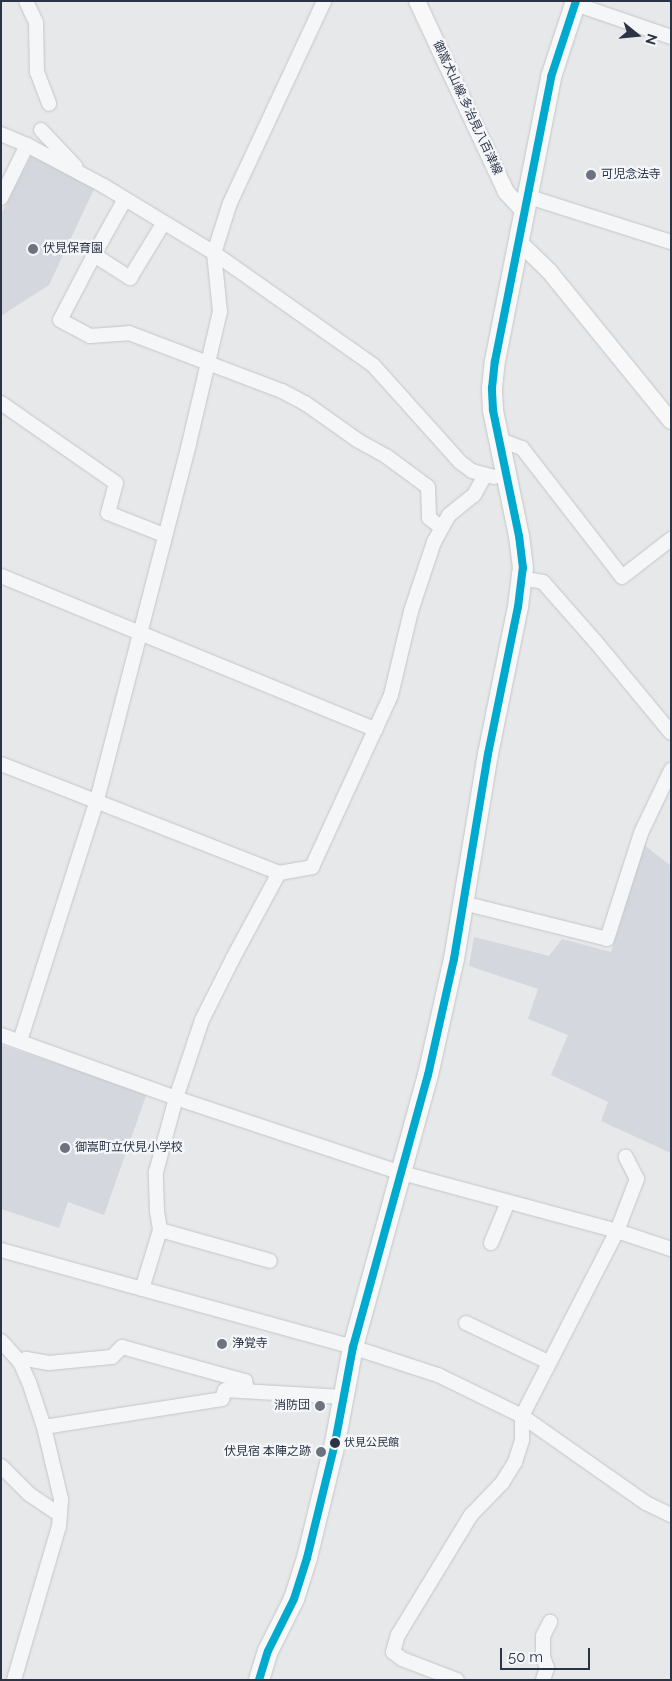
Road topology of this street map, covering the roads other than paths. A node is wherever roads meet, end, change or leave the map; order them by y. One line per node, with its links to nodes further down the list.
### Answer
1 (26, 1): 6 (street)
2 (324, 1): 17 (street)
3 (418, 1): 13 (main road, 御嵩犬山線;多治見八百津線)
4 (575, 3): 5 (street); 13 (highway)
5 (671, 37)
6 (49, 104)
7 (41, 130): 10 (street)
8 (1, 134): 9 (street)
9 (27, 145): 10 (street); 11 (street)
10 (82, 174): 12 (street)
11 (1, 198)
12 (125, 199): 14 (street); 18 (street)
13 (525, 203): 15 (highway); 16 (street)
14 (164, 224): 17 (street); 18 (street)
15 (519, 242): 21 (main road); 22 (highway)
16 (671, 242)
17 (214, 253): 19 (street); 23 (street)
18 (94, 255): 19 (street)
19 (209, 364): 25 (street); 26 (street)
20 (1, 403): 26 (street)
21 (671, 421)
22 (498, 440): 24 (highway); 27 (street)
23 (485, 475): 24 (street); 25 (street)
24 (506, 480): 29 (highway)
25 (442, 528): 31 (street)
26 (164, 535): 30 (street)
27 (671, 539)
28 (1, 576): 30 (street)
29 (521, 578): 32 (street); 37 (highway)
30 (140, 633): 31 (street); 35 (street)
31 (376, 730): 36 (street)
32 (671, 733)
33 (1, 764): 35 (street)
34 (671, 770): 37 (street)
35 (97, 800): 36 (street); 39 (street)
36 (279, 873): 40 (street)
37 (463, 903): 42 (highway)
38 (1, 1035): 39 (street)
39 (20, 1041): 40 (street)
40 (176, 1098): 42 (street); 44 (street)
41 (626, 1157): 45 (street)
42 (402, 1173): 43 (street); 53 (highway)
43 (508, 1202): 45 (street); 46 (street)
44 (160, 1230): 49 (street); 50 (street)
45 (616, 1231): 47 (street); 55 (street)
46 (491, 1244)
47 (671, 1249)
48 (1, 1250): 50 (street)
49 (270, 1261)
50 (142, 1289): 53 (street)
51 (466, 1323): 55 (street)
52 (1, 1341): 54 (street)
53 (353, 1347): 57 (highway); 58 (street)
54 (20, 1362): 56 (street); 59 (street)
55 (548, 1362): 58 (street)
56 (247, 1390): 57 (street); 59 (street)
57 (344, 1397): 65 (highway)
58 (522, 1416): 62 (street); 66 (street)
59 (44, 1427): 61 (street)
60 (1, 1466): 61 (street)
61 (60, 1515): 64 (street)
62 (671, 1515)
63 (550, 1622): 67 (street)
64 (14, 1680)
65 (259, 1680)
66 (457, 1680)
67 (543, 1680)

